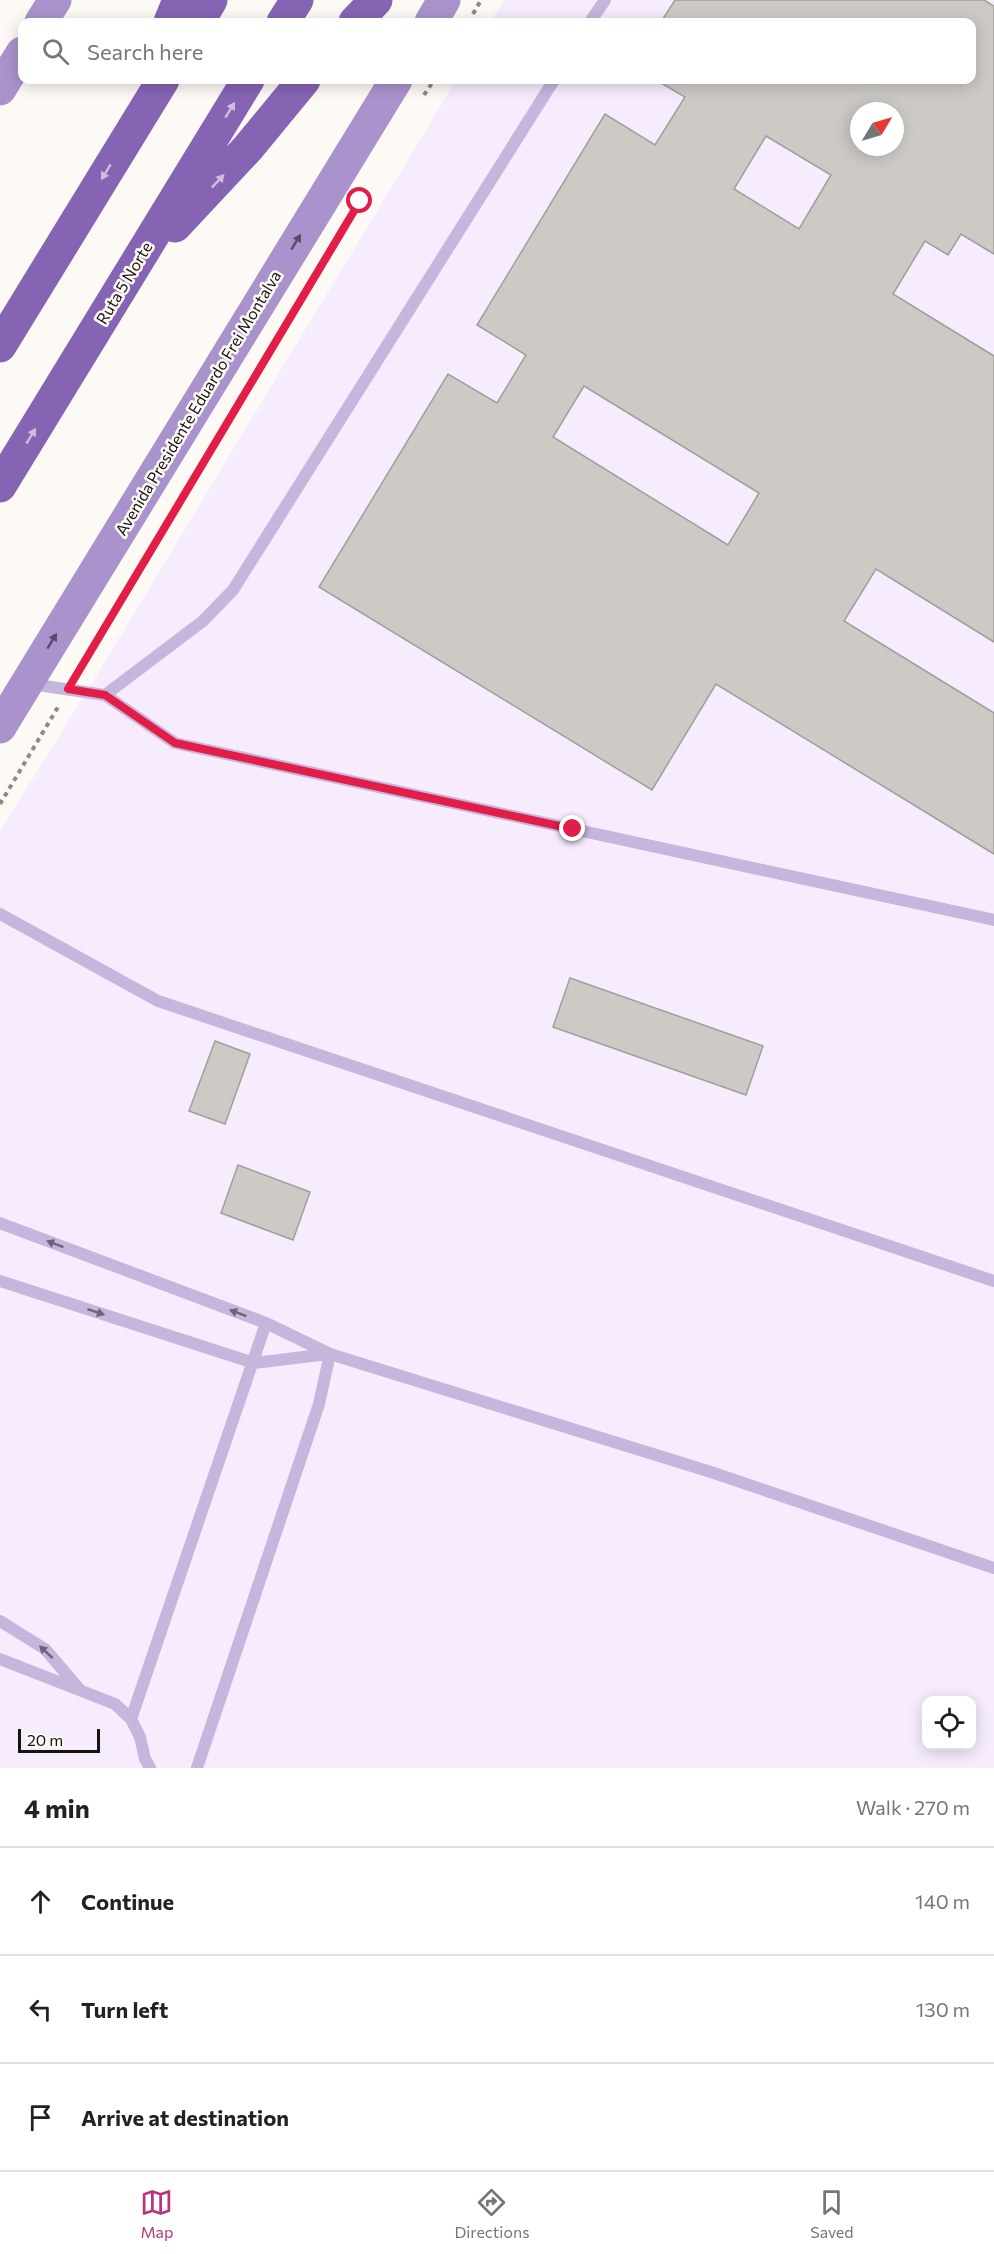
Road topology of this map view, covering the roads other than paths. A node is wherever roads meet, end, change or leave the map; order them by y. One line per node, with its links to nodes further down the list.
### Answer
1 (55, 0): 8 (street)
2 (179, 0): 9 (highway)
3 (211, 0): 10 (highway)
4 (297, 0): 11 (highway)
5 (376, 0): 12 (highway)
6 (444, 0): 13 (street)
7 (605, 0): 14 (lane)
8 (44, 18)
9 (172, 18)
10 (200, 18)
11 (286, 18)
12 (359, 18)
13 (433, 18)
14 (593, 18)
15 (18, 60): 22 (street)
16 (150, 84): 23 (highway)
17 (161, 84): 23 (highway)
18 (246, 84): 24 (highway, Ruta 5 Norte, one-way to 18)
19 (301, 84): 24 (highway, one-way to 19)
20 (394, 84): 27 (street, Avenida Presidente Eduardo Frei Montalva, one-way to 20)
21 (552, 84): 28 (lane)
22 (0, 89)
23 (137, 122): 25 (highway, one-way to 25)
24 (134, 268): 26 (highway, Ruta 5 Norte, one-way to 24)
25 (0, 346)
26 (0, 486)
27 (26, 683): 28 (lane); 29 (street, Avenida Presidente Eduardo Frei Montalva)
28 (105, 695): 31 (lane)
29 (0, 727)
30 (0, 914): 34 (lane)
31 (994, 920)
32 (0, 1223): 35 (lane, one-way to 32)
33 (0, 1281): 37 (lane, one-way to 37)
34 (994, 1281)
35 (266, 1323): 36 (lane); 37 (lane)
36 (330, 1354): 37 (lane); 38 (lane); 44 (lane)
37 (254, 1363): 42 (lane)
38 (994, 1568)
39 (0, 1621): 41 (lane, one-way to 39)
40 (0, 1659): 41 (lane)
41 (83, 1693): 42 (lane)
42 (131, 1719): 43 (lane)
43 (150, 1768)
44 (197, 1768)

